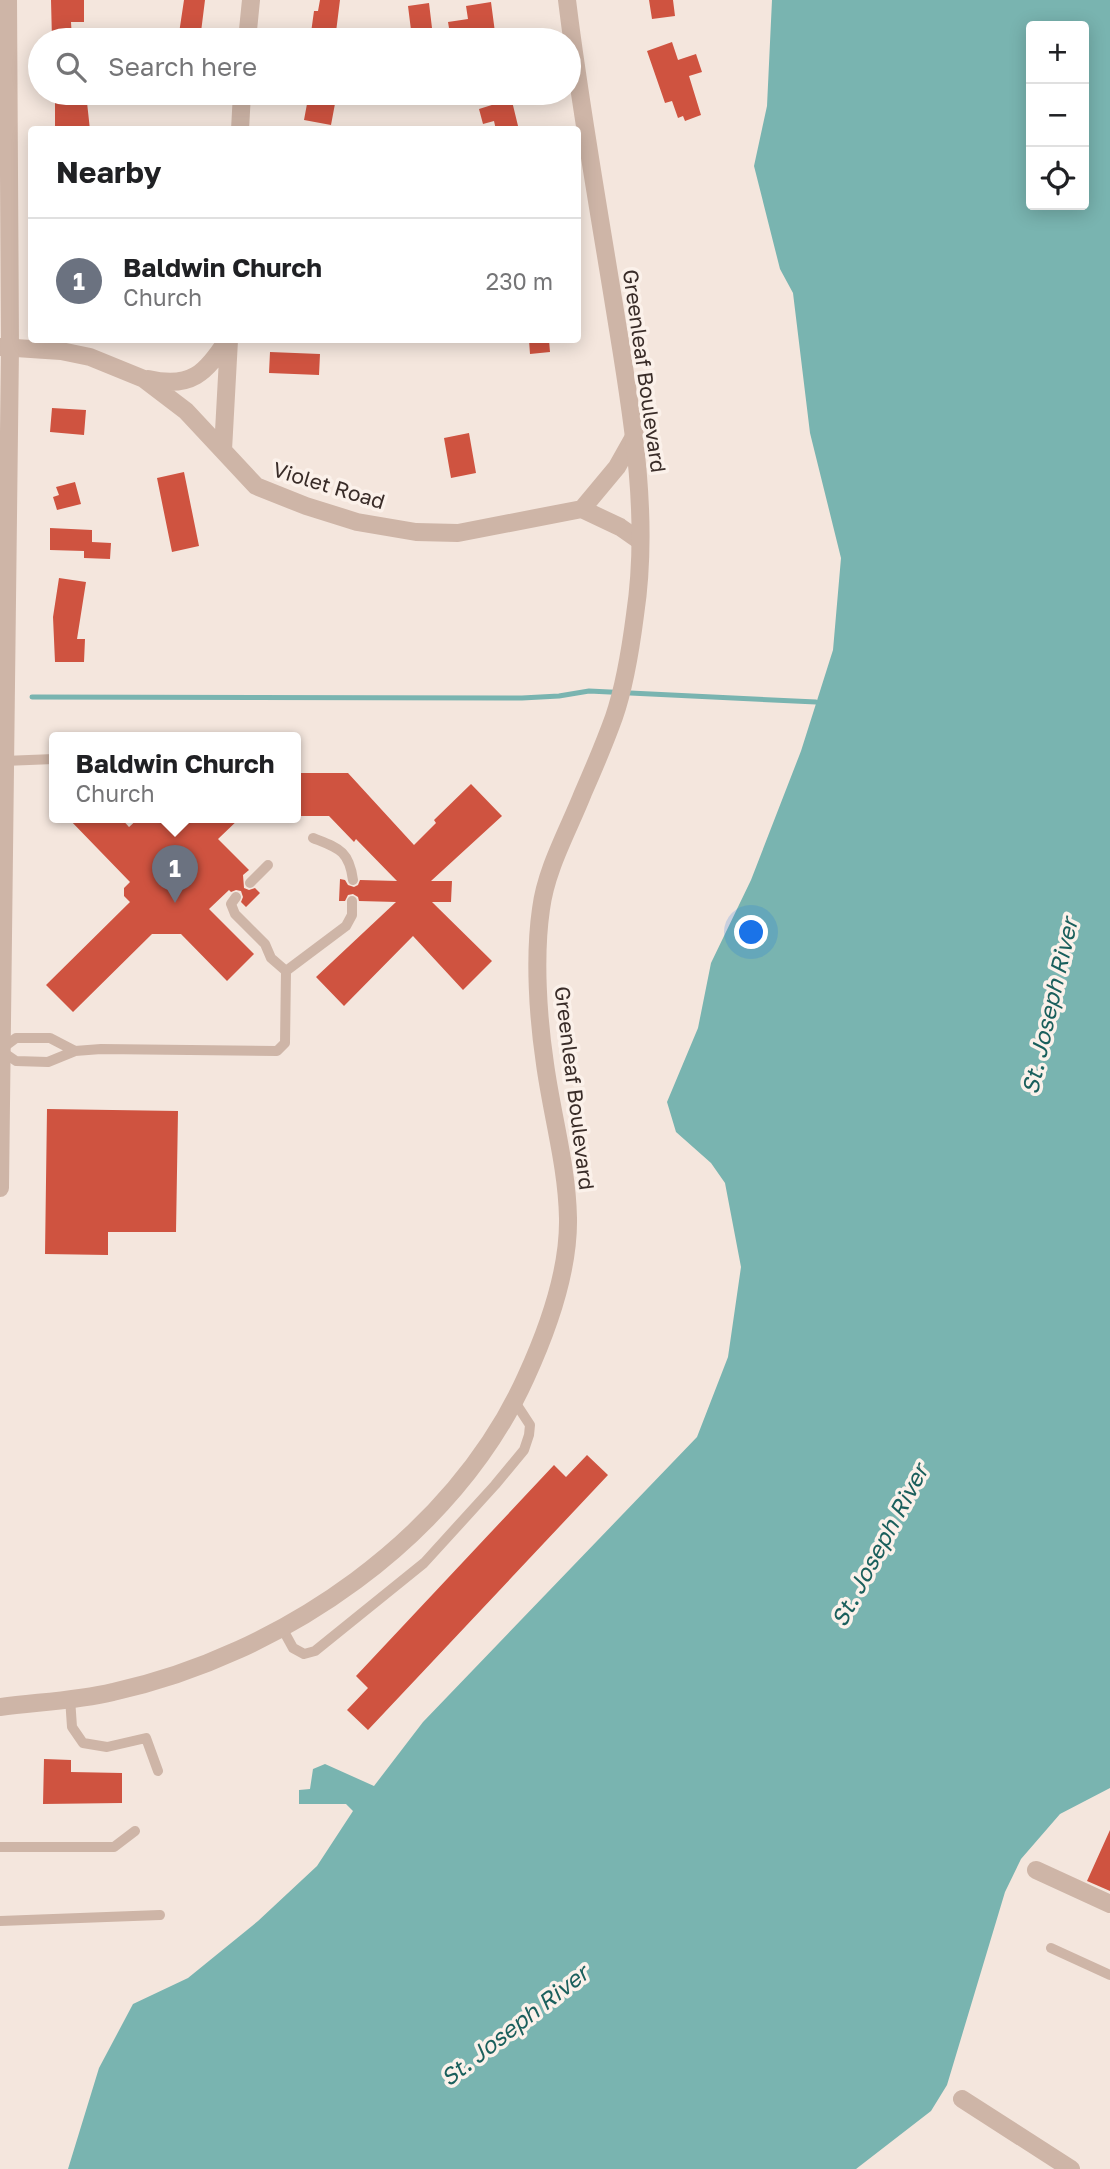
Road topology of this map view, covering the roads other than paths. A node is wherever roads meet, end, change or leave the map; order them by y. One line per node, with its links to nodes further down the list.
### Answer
1 (8, 0): 11 (street)
2 (251, 0): 4 (street)
3 (567, 0): 5 (street, Greenleaf Boulevard)
4 (248, 28)
5 (571, 28)
6 (581, 101): 13 (street, Greenleaf Boulevard)
7 (241, 105): 8 (street)
8 (240, 126)
9 (226, 343): 12 (street)
10 (228, 343): 14 (street)
11 (5, 347): 12 (street, Violet Road); 17 (street)
12 (145, 379): 14 (street, Violet Road)
13 (635, 435): 15 (street); 16 (street, Greenleaf Boulevard)
14 (223, 450): 15 (street, Violet Road)
15 (582, 509): 16 (street)
16 (640, 541): 30 (street, Greenleaf Boulevard)
17 (2, 715): 19 (street)
18 (49, 759): 19 (lane)
19 (4, 761): 27 (street)
20 (313, 838): 22 (lane)
21 (268, 865): 23 (lane)
22 (353, 880)
23 (250, 883)
24 (236, 897): 26 (lane)
25 (352, 901): 26 (lane)
26 (286, 971): 28 (lane)
27 (0, 1050): 28 (lane); 28 (lane); 29 (street)
28 (75, 1051)
29 (0, 1188)
30 (515, 1402): 31 (street, Greenleaf Boulevard); 31 (lane)
31 (282, 1628): 32 (street, Greenleaf Boulevard)
32 (70, 1698): 33 (street, Greenleaf Boulevard); 34 (lane)
33 (0, 1707)
34 (158, 1771)
35 (135, 1831): 36 (lane)
36 (0, 1847)
37 (1036, 1870): 38 (street)
38 (1110, 1904)
39 (160, 1915): 40 (lane)
40 (0, 1921)
41 (1051, 1948): 42 (lane)
42 (1110, 1975)
43 (962, 2099): 44 (street)
44 (1071, 2169)

